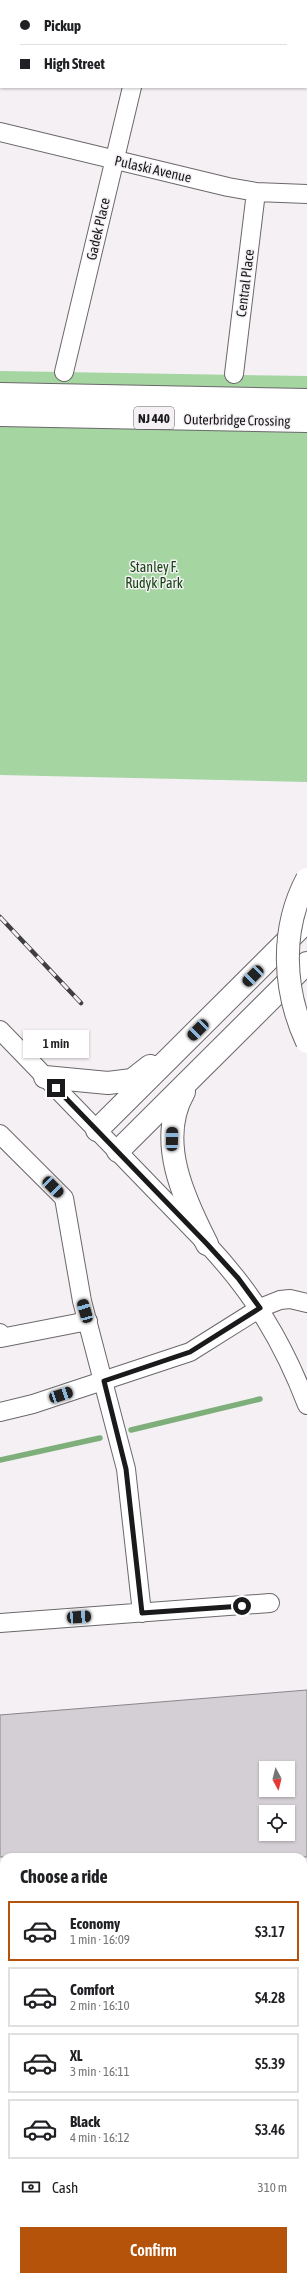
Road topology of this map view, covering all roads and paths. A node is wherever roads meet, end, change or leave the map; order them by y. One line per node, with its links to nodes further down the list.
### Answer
1 (132, 88): 3 (street, Gadek Place)
2 (0, 132): 3 (street, Pulaski Avenue)
3 (115, 160): 4 (street, Pulaski Avenue); 6 (street, Gadek Place)
4 (256, 192): 5 (street, Pulaski Avenue); 7 (street, Central Place)
5 (307, 194)
6 (64, 372)
7 (234, 374)
8 (0, 394): 9 (highway, Outerbridge Crossing / NJ 440)
9 (307, 400)
10 (0, 415): 11 (highway, Outerbridge Crossing / NJ 440)
11 (307, 421)
12 (307, 879): 16 (highway, bridge)
13 (307, 921): 17 (highway)
14 (307, 963): 18 (highway)
15 (0, 1030): 19 (street)
16 (307, 1042)
17 (176, 1052): 19 (highway); 20 (highway)
18 (195, 1076): 22 (highway); 23 (highway)
19 (46, 1077): 20 (street)
20 (97, 1130): 22 (street)
21 (0, 1134): 26 (street)
22 (118, 1152): 23 (street)
23 (207, 1244): 25 (street)
24 (307, 1303): 25 (street)
25 (260, 1308): 28 (street); 29 (street)
26 (88, 1321): 27 (street); 28 (street)
27 (0, 1334)
28 (104, 1381): 30 (street); 32 (street)
29 (307, 1405)
30 (0, 1412)
31 (270, 1603): 32 (street)
32 (142, 1613): 33 (street)
33 (0, 1623)

